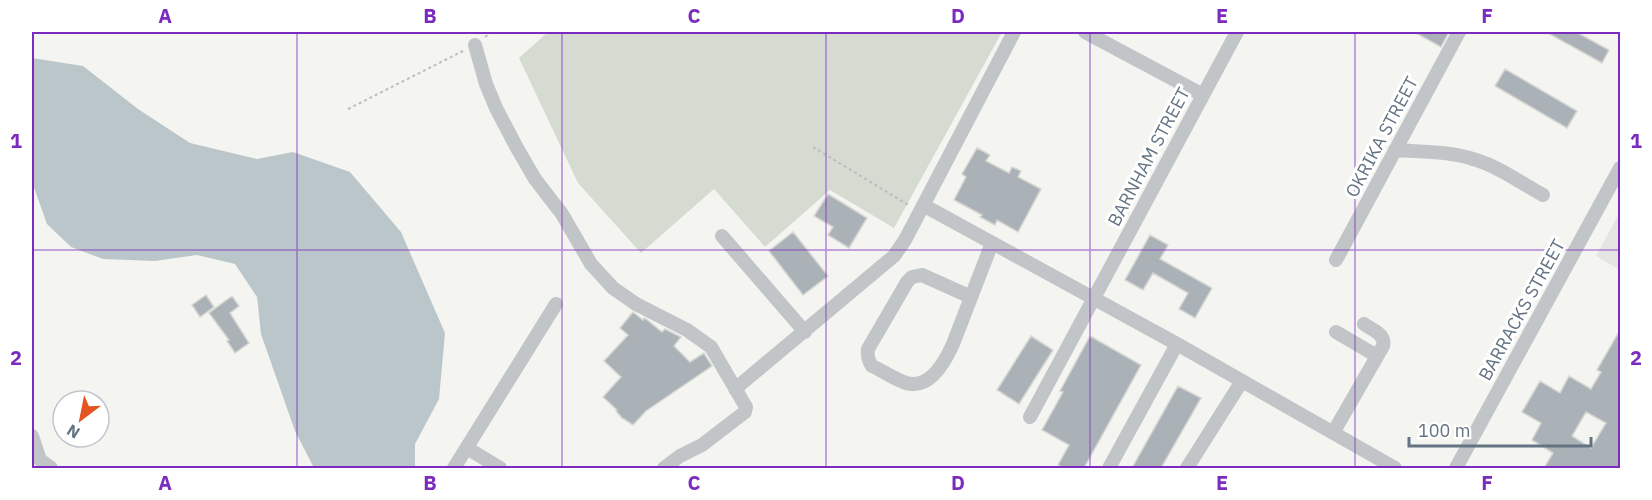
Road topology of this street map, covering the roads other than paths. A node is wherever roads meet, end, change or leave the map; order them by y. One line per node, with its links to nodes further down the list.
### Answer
1 (1014, 32): 10 (street)
2 (1085, 32): 6 (street)
3 (1237, 32): 6 (street, BARNHAM STREET)
4 (1459, 32): 7 (street, OKRIKA STREET)
5 (475, 45): 23 (street)
6 (1203, 95): 15 (street, BARNHAM STREET)
7 (1395, 150): 9 (street); 13 (street, OKRIKA STREET)
8 (1620, 168): 35 (street, BARRACKS STREET)
9 (1543, 195)
10 (922, 208): 12 (street); 18 (street)
11 (722, 236): 18 (street)
12 (992, 243): 14 (street); 15 (street)
13 (1336, 260)
14 (971, 297): 14 (street)
15 (1093, 299): 20 (street); 24 (street, BARNHAM STREET)
16 (555, 304): 27 (street)
17 (1364, 324): 21 (street)
18 (805, 332): 23 (street)
19 (1336, 332): 21 (street)
20 (1177, 344): 22 (street); 32 (street)
21 (1377, 356): 25 (street)
22 (1242, 381): 25 (street); 33 (street)
23 (735, 389): 31 (street)
24 (1030, 417)
25 (1333, 433): 34 (street)
26 (33, 444): 28 (street)
27 (467, 448): 29 (street); 30 (street)
28 (51, 468)
29 (454, 468)
30 (500, 468)
31 (664, 468)
32 (1109, 468)
33 (1187, 468)
34 (1395, 468)
35 (1456, 468)

